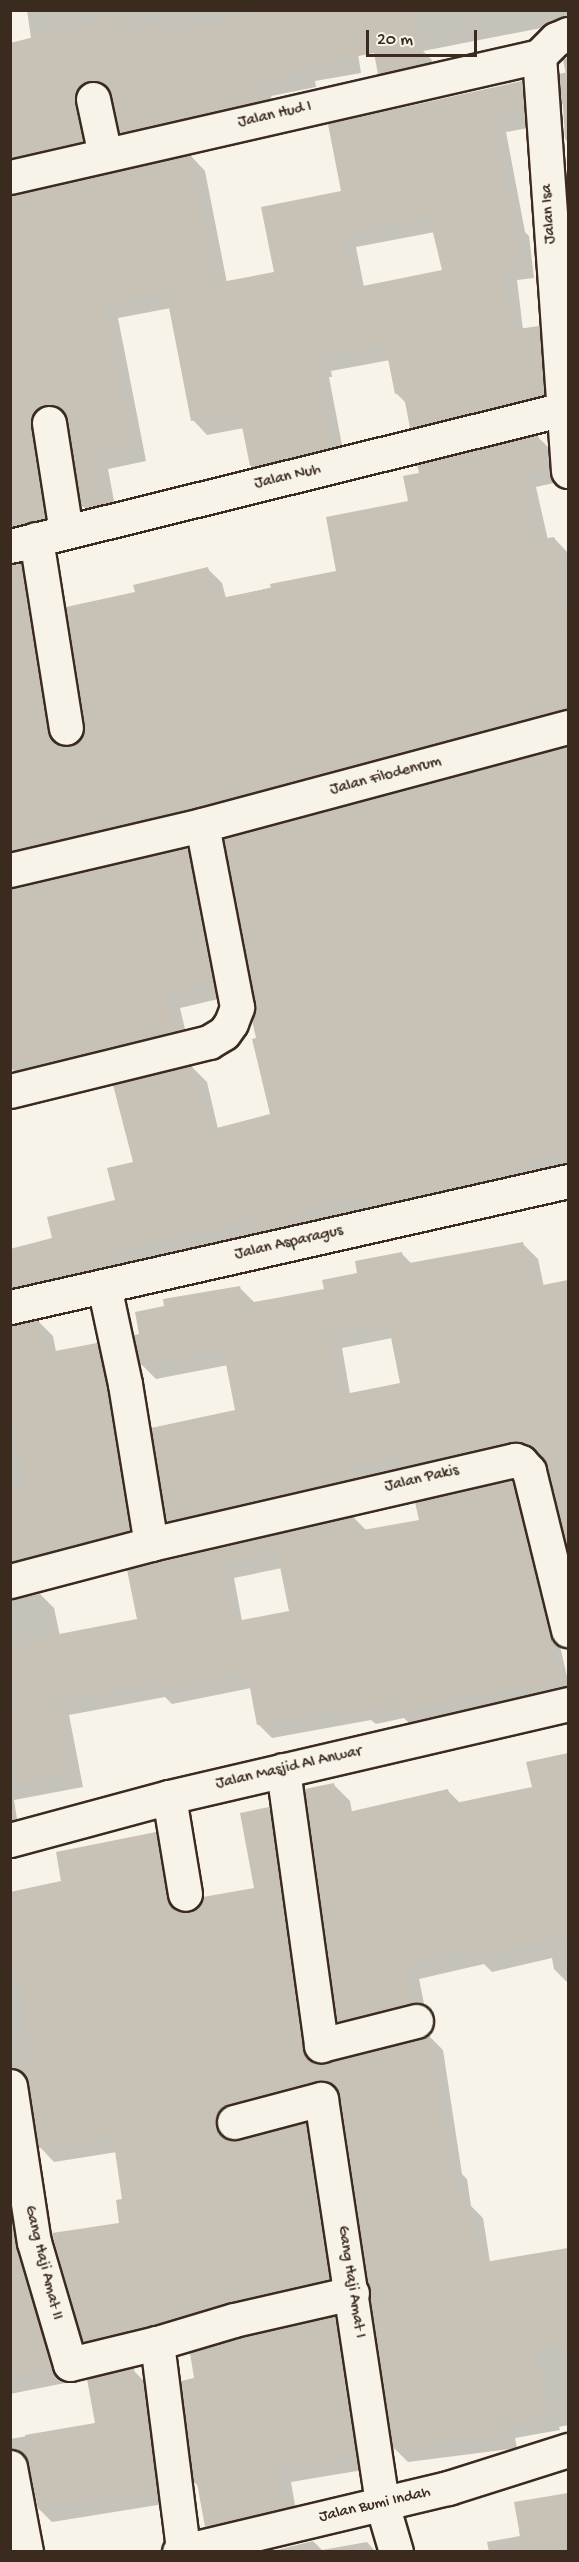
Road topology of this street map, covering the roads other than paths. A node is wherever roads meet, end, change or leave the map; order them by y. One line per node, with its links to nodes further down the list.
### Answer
1 (568, 34): 2 (street)
2 (539, 56): 4 (street, Jalan Hud I); 6 (street, Jalan Isa)
3 (93, 99): 4 (street)
4 (105, 155): 5 (street, Jalan Hud I)
5 (10, 177)
6 (566, 409): 8 (street, Jalan Isa); 9 (street, Jalan Nuh)
7 (49, 423): 9 (street)
8 (568, 471)
9 (38, 539): 11 (street)
10 (568, 727): 12 (street, Jalan Filodenrum)
11 (66, 728)
12 (202, 825): 13 (street, Jalan Filodenrum); 14 (street)
13 (10, 870)
14 (10, 1091)
15 (568, 1181): 16 (street, Jalan Asparagus)
16 (104, 1286): 17 (street, Jalan Asparagus); 18 (street)
17 (10, 1307)
18 (151, 1544): 19 (street, Jalan Pakis); 20 (street, Jalan Pakis)
19 (10, 1581)
20 (568, 1630)
21 (568, 1704): 22 (street, Jalan Masjid Al Anwar)
22 (283, 1770): 23 (street, Jalan Masjid Al Anwar); 26 (street)
23 (169, 1797): 24 (street, Jalan Masjid Al Anwar); 25 (street)
24 (10, 1840)
25 (184, 1894)
26 (416, 2021)
27 (10, 2086): 29 (street, Gang Haji Amat II)
28 (234, 2122): 30 (street, Gang Haji Amat I)
29 (22, 2244): 31 (street, Gang Haji Amat II)
30 (352, 2293): 31 (street); 34 (street, Gang Haji Amat I)
31 (157, 2343): 35 (street)
32 (568, 2450): 34 (street, Jalan Bumi Indah)
33 (10, 2466): 36 (street)
34 (382, 2504): 35 (street, Jalan Bumi Indah); 37 (street, Gang Haji Amat I)
35 (181, 2551)
36 (26, 2552)
37 (396, 2552)

